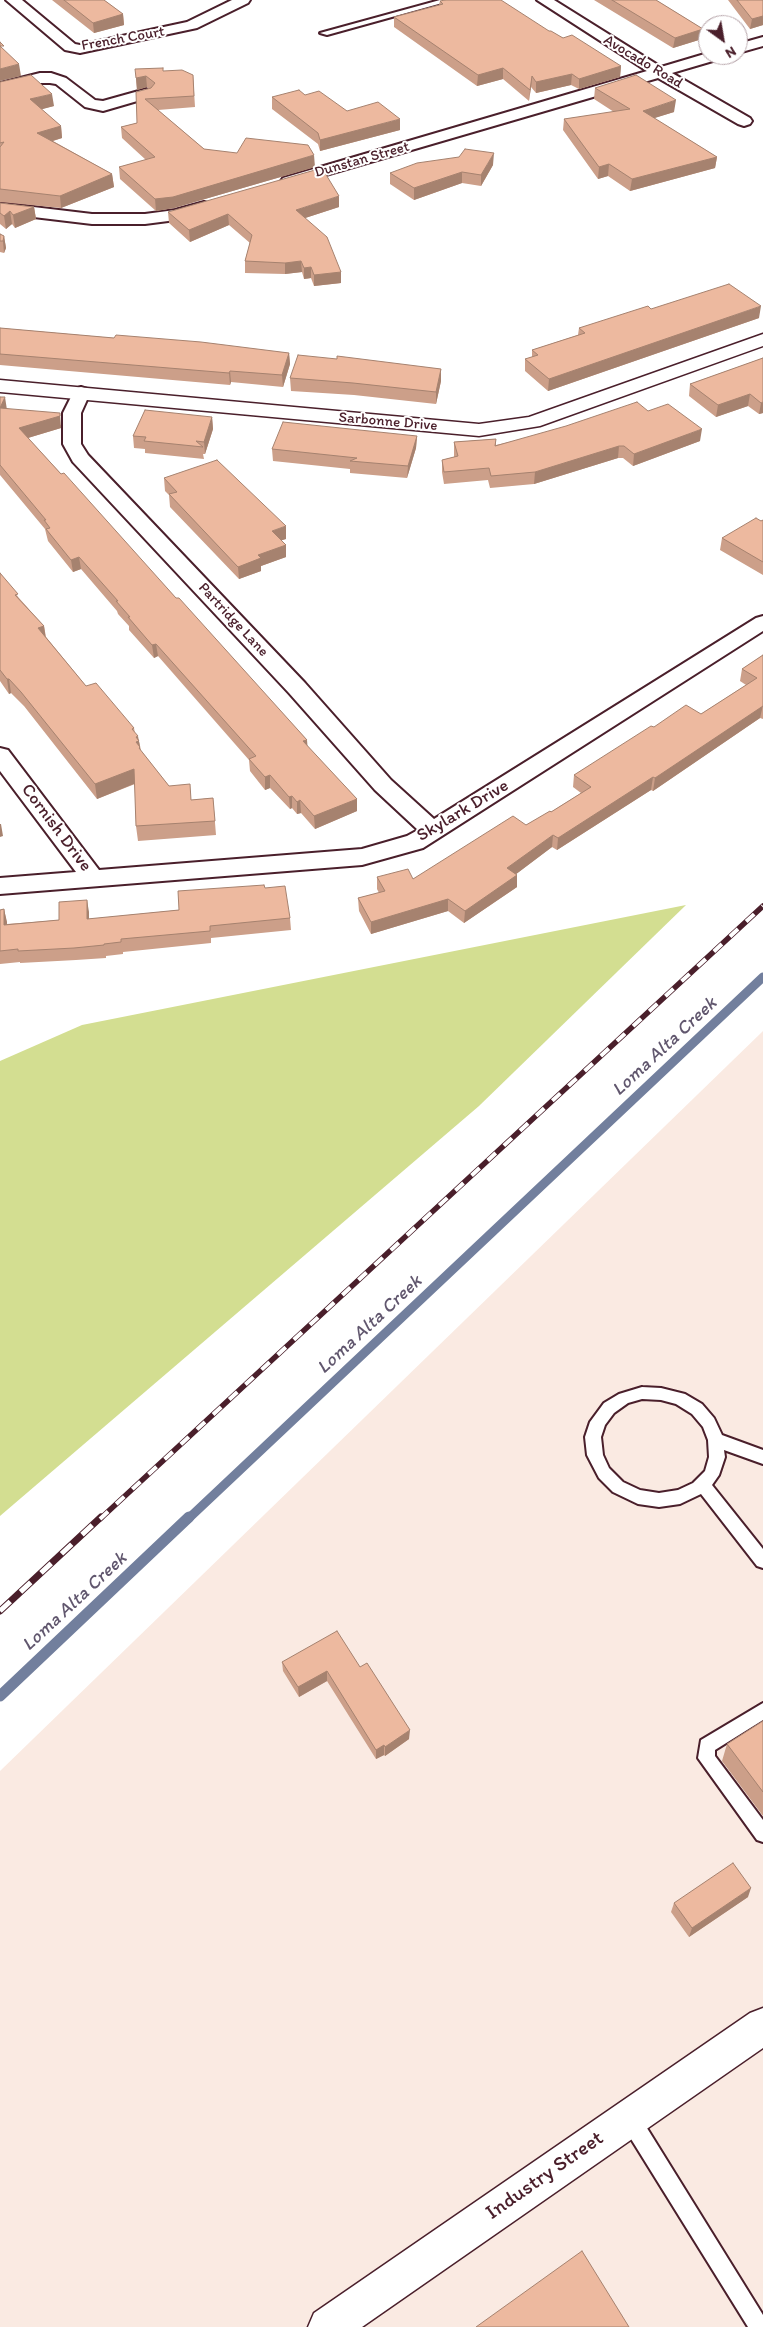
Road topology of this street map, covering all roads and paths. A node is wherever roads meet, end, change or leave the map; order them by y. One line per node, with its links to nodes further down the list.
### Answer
1 (13, 0): 2 (street, French Court)
2 (243, 0)
3 (449, 0): 5 (lane)
4 (544, 0): 9 (street, Avocado Road)
5 (324, 33)
6 (763, 41): 7 (street)
7 (748, 46)
8 (698, 61): 9 (street, Dunstan Street)
9 (659, 72): 12 (street, Avocado Road); 13 (street, Dunstan Street)
10 (0, 88): 11 (street)
11 (146, 94)
12 (744, 121)
13 (271, 187)
14 (223, 201): 15 (street)
15 (0, 208)
16 (763, 340): 18 (street, Sarbonne Drive)
17 (0, 386): 18 (street, Sarbonne Drive)
18 (81, 394): 21 (street, Partridge Lane)
19 (763, 622): 21 (street, Skylark Drive)
20 (0, 755): 22 (street, Cornish Drive)
21 (433, 831): 22 (street, Skylark Drive)
22 (94, 878): 23 (street, Skylark Drive)
23 (0, 886)
24 (716, 1440): 25 (lane); 26 (lane); 26 (lane)
25 (763, 1457)
26 (702, 1484): 27 (lane)
27 (763, 1561)
28 (763, 1711): 29 (lane)
29 (763, 1834)
30 (763, 2026): 31 (street, Industry Street)
31 (629, 2118): 32 (street, Industry Street); 33 (lane)
32 (328, 2327)
33 (759, 2327)

